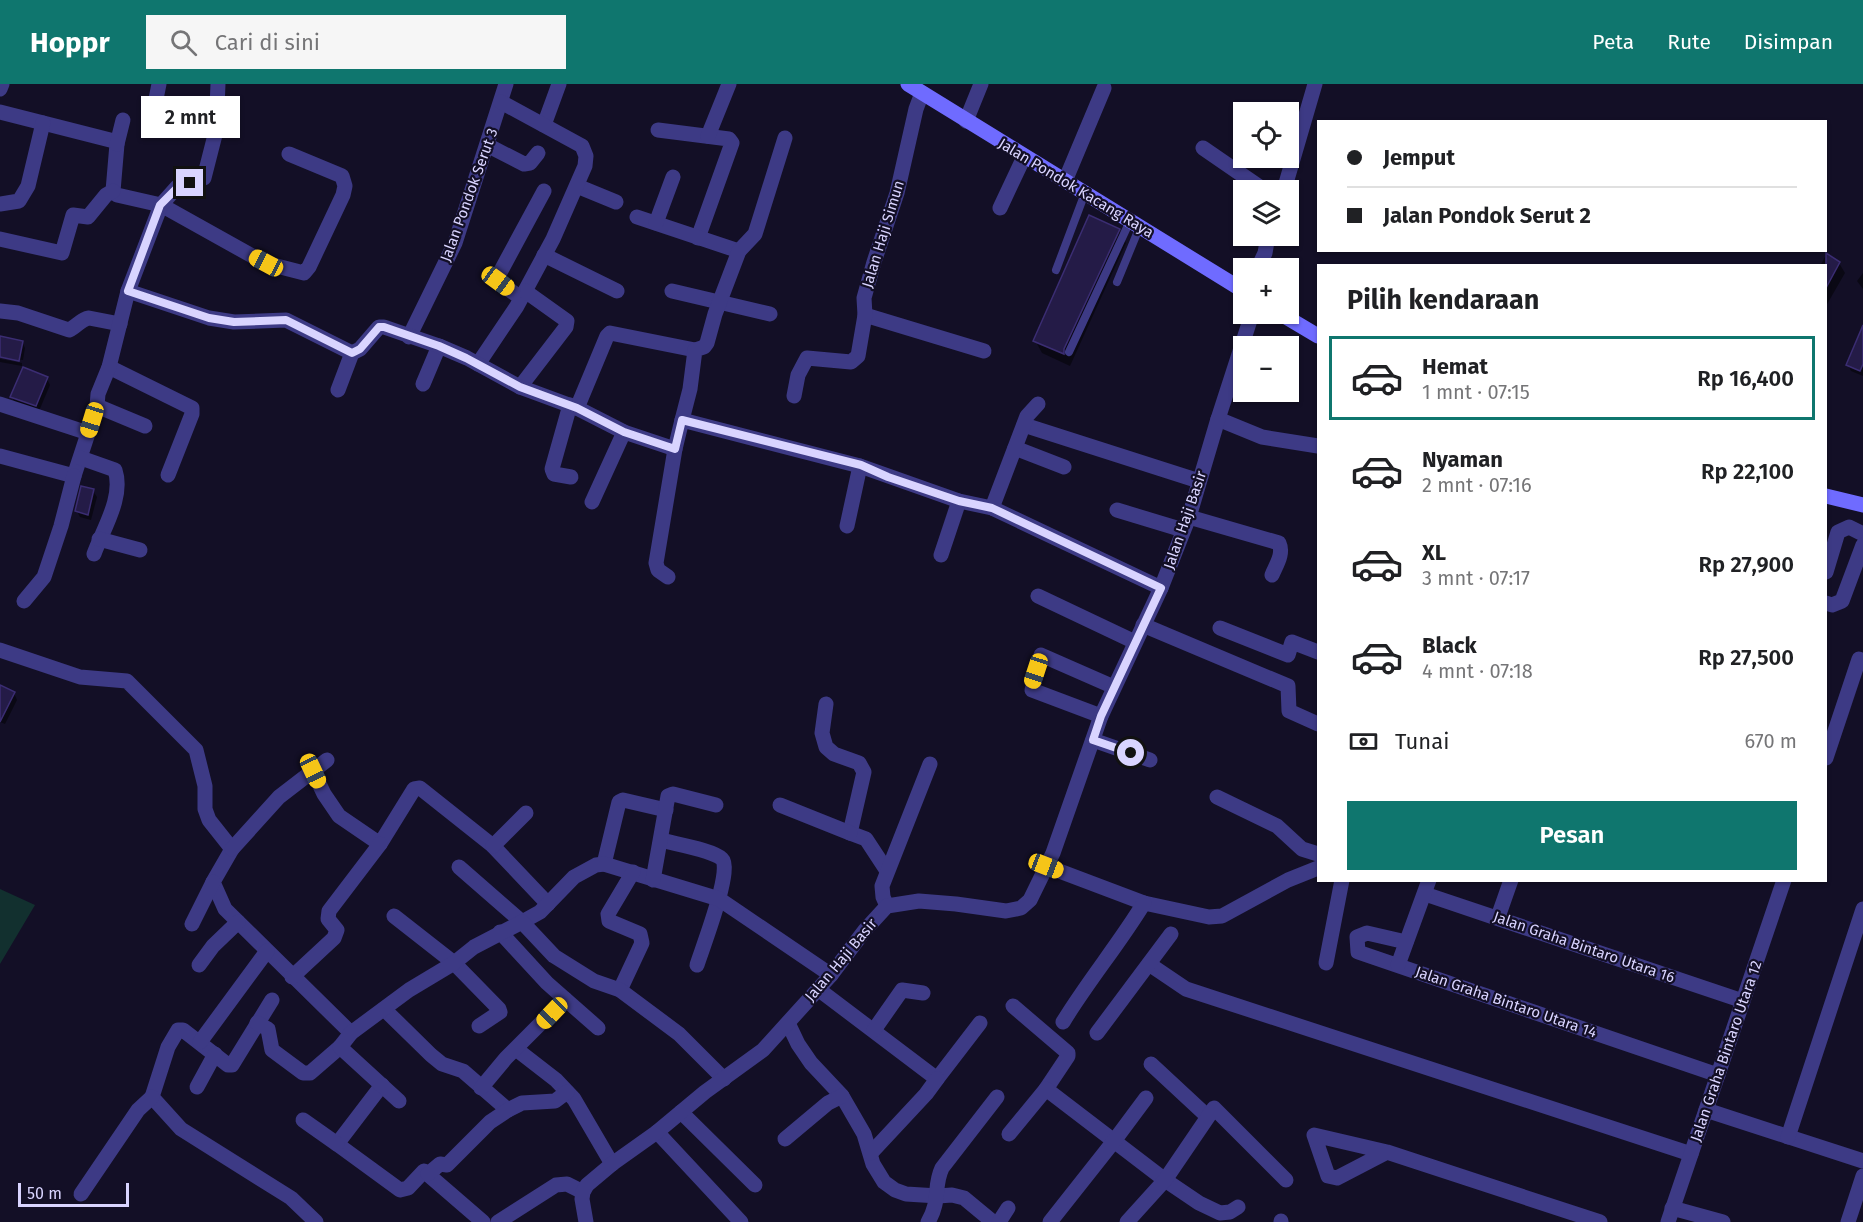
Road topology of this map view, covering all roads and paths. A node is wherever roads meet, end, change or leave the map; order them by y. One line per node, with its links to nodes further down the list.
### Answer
1 (2, 84): 11 (street)
2 (159, 84): 14 (street)
3 (218, 84): 39 (street)
4 (506, 84): 13 (street, Jalan Pondok Serut 3)
5 (559, 84): 19 (street)
6 (729, 84): 21 (street)
7 (908, 84): 12 (main road, Jalan Pondok Kacang Raya)
8 (981, 84): 17 (street)
9 (1315, 84): 31 (street)
10 (1104, 88): 32 (street)
11 (0, 89)
12 (922, 93): 17 (main road, Jalan Pondok Kacang Raya); 58 (street, Jalan Haji Simun)
13 (501, 102): 19 (street); 24 (street, Jalan Pondok Serut 3)
14 (155, 104)
15 (0, 112): 18 (street)
16 (123, 120): 23 (street)
17 (966, 121): 28 (main road, Jalan Pondok Kacang Raya)
18 (43, 123): 23 (street); 38 (street)
19 (544, 125): 33 (street)
20 (658, 130): 21 (street)
21 (708, 136): 44 (street)
22 (785, 138): 46 (street)
23 (117, 144): 34 (street)
24 (487, 145): 26 (street); 63 (street, Jalan Pondok Serut 3)
25 (1203, 148): 30 (street)
26 (538, 153)
27 (289, 154): 39 (street)
28 (1024, 157): 32 (main road, Jalan Pondok Kacang Raya); 40 (street)
29 (673, 177): 42 (street)
30 (1249, 180)
31 (1287, 180)
32 (1065, 181): 36 (main road, Jalan Pondok Kacang Raya)
33 (577, 186): 37 (street); 47 (street)
34 (113, 190): 39 (street); 45 (street)
35 (544, 191): 54 (street)
36 (1085, 193): 43 (main road, Jalan Pondok Kacang Raya); 48 (lane)
37 (616, 202)
38 (0, 204)
39 (160, 205): 51 (street)
40 (1000, 208)
41 (637, 217): 42 (street)
42 (656, 223): 44 (street)
43 (1135, 224): 49 (lane); 50 (main road, Jalan Pondok Kacang Raya); 67 (lane)
44 (698, 238): 46 (street)
45 (0, 239)
46 (739, 251): 55 (street)
47 (544, 255): 52 (street); 54 (street)
48 (1056, 270)
49 (1117, 282)
50 (1233, 284)
51 (128, 291): 59 (street); 68 (street)
52 (617, 291)
53 (672, 291): 55 (street)
54 (523, 295): 69 (street); 72 (street)
55 (720, 301): 57 (street); 65 (street)
56 (0, 311): 59 (street)
57 (770, 314)
58 (865, 315): 66 (street); 74 (street, Jalan Haji Simun)
59 (120, 324): 70 (street)
60 (1249, 324): 79 (street, Jalan Haji Basir)
61 (1298, 324): 62 (main road)
62 (1317, 335)
63 (409, 337): 64 (street); 68 (street)
64 (439, 346): 69 (street); 71 (street)
65 (695, 350): 78 (street); 80 (street)
66 (984, 351)
67 (1069, 352)
68 (352, 353): 73 (street)
69 (478, 364): 72 (street)
70 (109, 367): 77 (street); 92 (street)
71 (423, 384)
72 (520, 387): 78 (street)
73 (338, 390)
74 (795, 396)
75 (0, 404): 84 (street)
76 (1038, 404): 81 (street)
77 (96, 406): 82 (street); 84 (street)
78 (573, 406): 83 (street); 94 (street)
79 (1218, 419): 85 (street); 95 (street, Jalan Haji Basir)
80 (682, 420): 87 (street); 90 (street)
81 (1024, 425): 86 (street); 95 (street)
82 (145, 426)
83 (624, 432): 87 (street); 98 (street)
84 (88, 433): 89 (street)
85 (1317, 446)
86 (1016, 448): 91 (street); 100 (street)
87 (675, 449): 112 (street)
88 (0, 456): 93 (street)
89 (81, 458): 93 (street); 105 (street)
90 (861, 465): 97 (street); 103 (street)
91 (1064, 467)
92 (168, 475)
93 (74, 476): 115 (street)
94 (571, 477)
95 (1199, 481): 102 (street, Jalan Haji Basir)
96 (1827, 496): 99 (main road)
97 (959, 501): 100 (street); 109 (street)
98 (592, 502)
99 (1863, 505)
100 (992, 508): 113 (street)
101 (1117, 510): 102 (street)
102 (1186, 523): 111 (street); 113 (street, Jalan Haji Basir)
103 (847, 526)
104 (1863, 534): 110 (street)
105 (99, 539): 107 (street); 108 (street)
106 (1863, 545): 116 (street)
107 (140, 550)
108 (94, 554)
109 (941, 555)
110 (1827, 569)
111 (1272, 575)
112 (668, 577)
113 (1161, 588): 117 (street, Jalan Haji Basir)
114 (1038, 596): 119 (street)
115 (24, 601)
116 (1827, 603)
117 (1143, 625): 119 (street, Jalan Haji Basir); 126 (street)
118 (1220, 628): 121 (street)
119 (1135, 642): 123 (street, Jalan Haji Basir)
120 (0, 650): 142 (street)
121 (1317, 652)
122 (1859, 659): 128 (street)
123 (1114, 687): 125 (street, Jalan Haji Basir); 125 (street)
124 (826, 704): 138 (street)
125 (1101, 716): 127 (street, Jalan Haji Basir)
126 (1317, 724)
127 (1093, 740): 130 (street); 145 (street, Jalan Haji Basir)
128 (1827, 755)
129 (327, 760): 132 (street)
130 (1150, 760)
131 (930, 764): 148 (street)
132 (313, 771): 140 (street); 142 (street)
133 (1217, 797): 143 (street)
134 (716, 805): 136 (street)
135 (780, 805): 138 (street)
136 (666, 810): 139 (street); 144 (street)
137 (526, 813): 141 (street)
138 (850, 833): 148 (street)
139 (661, 840): 150 (street); 156 (street)
140 (380, 844): 141 (street); 177 (street)
141 (493, 846): 158 (street)
142 (232, 849): 151 (street)
143 (1317, 854)
144 (604, 864): 149 (street); 158 (street)
145 (1046, 866): 157 (street); 159 (street, Jalan Haji Basir)
146 (459, 867): 164 (street)
147 (1317, 868): 157 (street)
148 (887, 871): 159 (street)
149 (633, 872): 150 (street); 179 (street)
150 (653, 880): 156 (street)
151 (213, 882): 163 (street); 165 (street)
152 (1342, 882): 171 (street)
153 (1510, 882): 162 (street)
154 (1783, 882): 183 (street, Jalan Graha Bintaro Utara 12)
155 (1427, 887): 162 (street, Jalan Graha Bintaro Utara 16); 168 (street)
156 (719, 899): 174 (street); 176 (street)
157 (1144, 903): 186 (street)
158 (548, 904): 164 (street)
159 (887, 906): 176 (street, Jalan Haji Basir)
160 (1863, 909): 220 (street)
161 (394, 916): 170 (street)
162 (1498, 918): 183 (street, Jalan Graha Bintaro Utara 16)
163 (238, 922): 169 (street); 173 (street)
164 (522, 922): 166 (street); 179 (street)
165 (192, 924)
166 (500, 932): 170 (street); 181 (street)
167 (1171, 934): 172 (street)
168 (1407, 942): 175 (street); 175 (street, Jalan Graha Bintaro Utara 14)
169 (267, 951): 177 (street); 195 (street)
170 (454, 963): 185 (street); 190 (street)
171 (1326, 963)
172 (1149, 964): 194 (street); 226 (street)
173 (199, 965)
174 (697, 965)
175 (1398, 965): 200 (street, Jalan Graha Bintaro Utara 14)
176 (831, 975): 178 (street, Jalan Haji Basir)
177 (292, 977): 193 (street)
178 (818, 989): 188 (street, Jalan Haji Basir); 192 (street)
179 (620, 990): 201 (street)
180 (923, 993): 192 (street)
181 (565, 999): 191 (street); 197 (street)
182 (272, 1000): 187 (street)
183 (1743, 1001): 200 (street, Jalan Graha Bintaro Utara 12)
184 (1013, 1006): 206 (street)
185 (384, 1009): 193 (street); 205 (street)
186 (1063, 1022)
187 (257, 1023): 196 (street); 198 (street)
188 (788, 1023): 201 (street, Jalan Haji Basir); 208 (street)
189 (980, 1023): 202 (street)
190 (478, 1026)
191 (598, 1028)
192 (874, 1030): 202 (street)
193 (351, 1033): 196 (street)
194 (1096, 1033)
195 (200, 1042): 198 (street); 209 (street)
196 (340, 1047): 203 (street)
197 (516, 1049): 205 (street); 207 (street)
198 (215, 1054): 204 (street)
199 (1152, 1064): 216 (street)
200 (1718, 1075): 214 (street, Jalan Graha Bintaro Utara 12)
201 (724, 1079): 215 (street, Jalan Haji Basir)
202 (937, 1079): 225 (street)
203 (382, 1085): 212 (street); 223 (street)
204 (197, 1087)
205 (481, 1088): 213 (street)
206 (1046, 1089): 219 (street); 222 (street)
207 (567, 1092): 213 (street); 228 (street)
208 (842, 1096): 221 (street); 225 (street)
209 (152, 1097): 235 (street); 242 (street)
210 (997, 1097): 236 (street)
211 (1146, 1098): 222 (street)
212 (399, 1101)
213 (508, 1110): 229 (street)
214 (1706, 1110): 220 (street); 226 (street, Jalan Graha Bintaro Utara 12)
215 (681, 1112): 218 (street, Jalan Haji Basir); 233 (street)
216 (1207, 1116): 231 (street); 232 (street)
217 (303, 1120): 223 (street)
218 (657, 1132): 228 (street, Jalan Haji Basir); 246 (street)
219 (1009, 1134)
220 (1788, 1137): 227 (street)
221 (785, 1139)
222 (1114, 1141): 231 (street); 250 (street)
223 (336, 1144): 229 (street)
224 (1387, 1152): 241 (street)
225 (871, 1153): 236 (street)
226 (1691, 1154): 239 (street, Jalan Graha Bintaro Utara 12)
227 (1863, 1161)
228 (612, 1164): 234 (street, Jalan Haji Basir)
229 (428, 1174): 243 (street)
230 (1863, 1176): 240 (street)
231 (1165, 1180): 237 (street); 251 (street)
232 (1286, 1180)
233 (755, 1185)
234 (583, 1192): 244 (street); 245 (street)
235 (81, 1194)
236 (938, 1196): 247 (street); 248 (street)
237 (1238, 1207)
238 (1008, 1208): 249 (street)
239 (1670, 1215): 253 (street)
240 (1856, 1215)
241 (1576, 1219): 252 (street)
242 (316, 1222)
243 (483, 1222)
244 (498, 1222)
245 (586, 1222)
246 (741, 1222)
247 (928, 1222)
248 (993, 1222)
249 (999, 1222)
250 (1050, 1222)
251 (1127, 1222)
252 (1600, 1222)
253 (1723, 1222)

